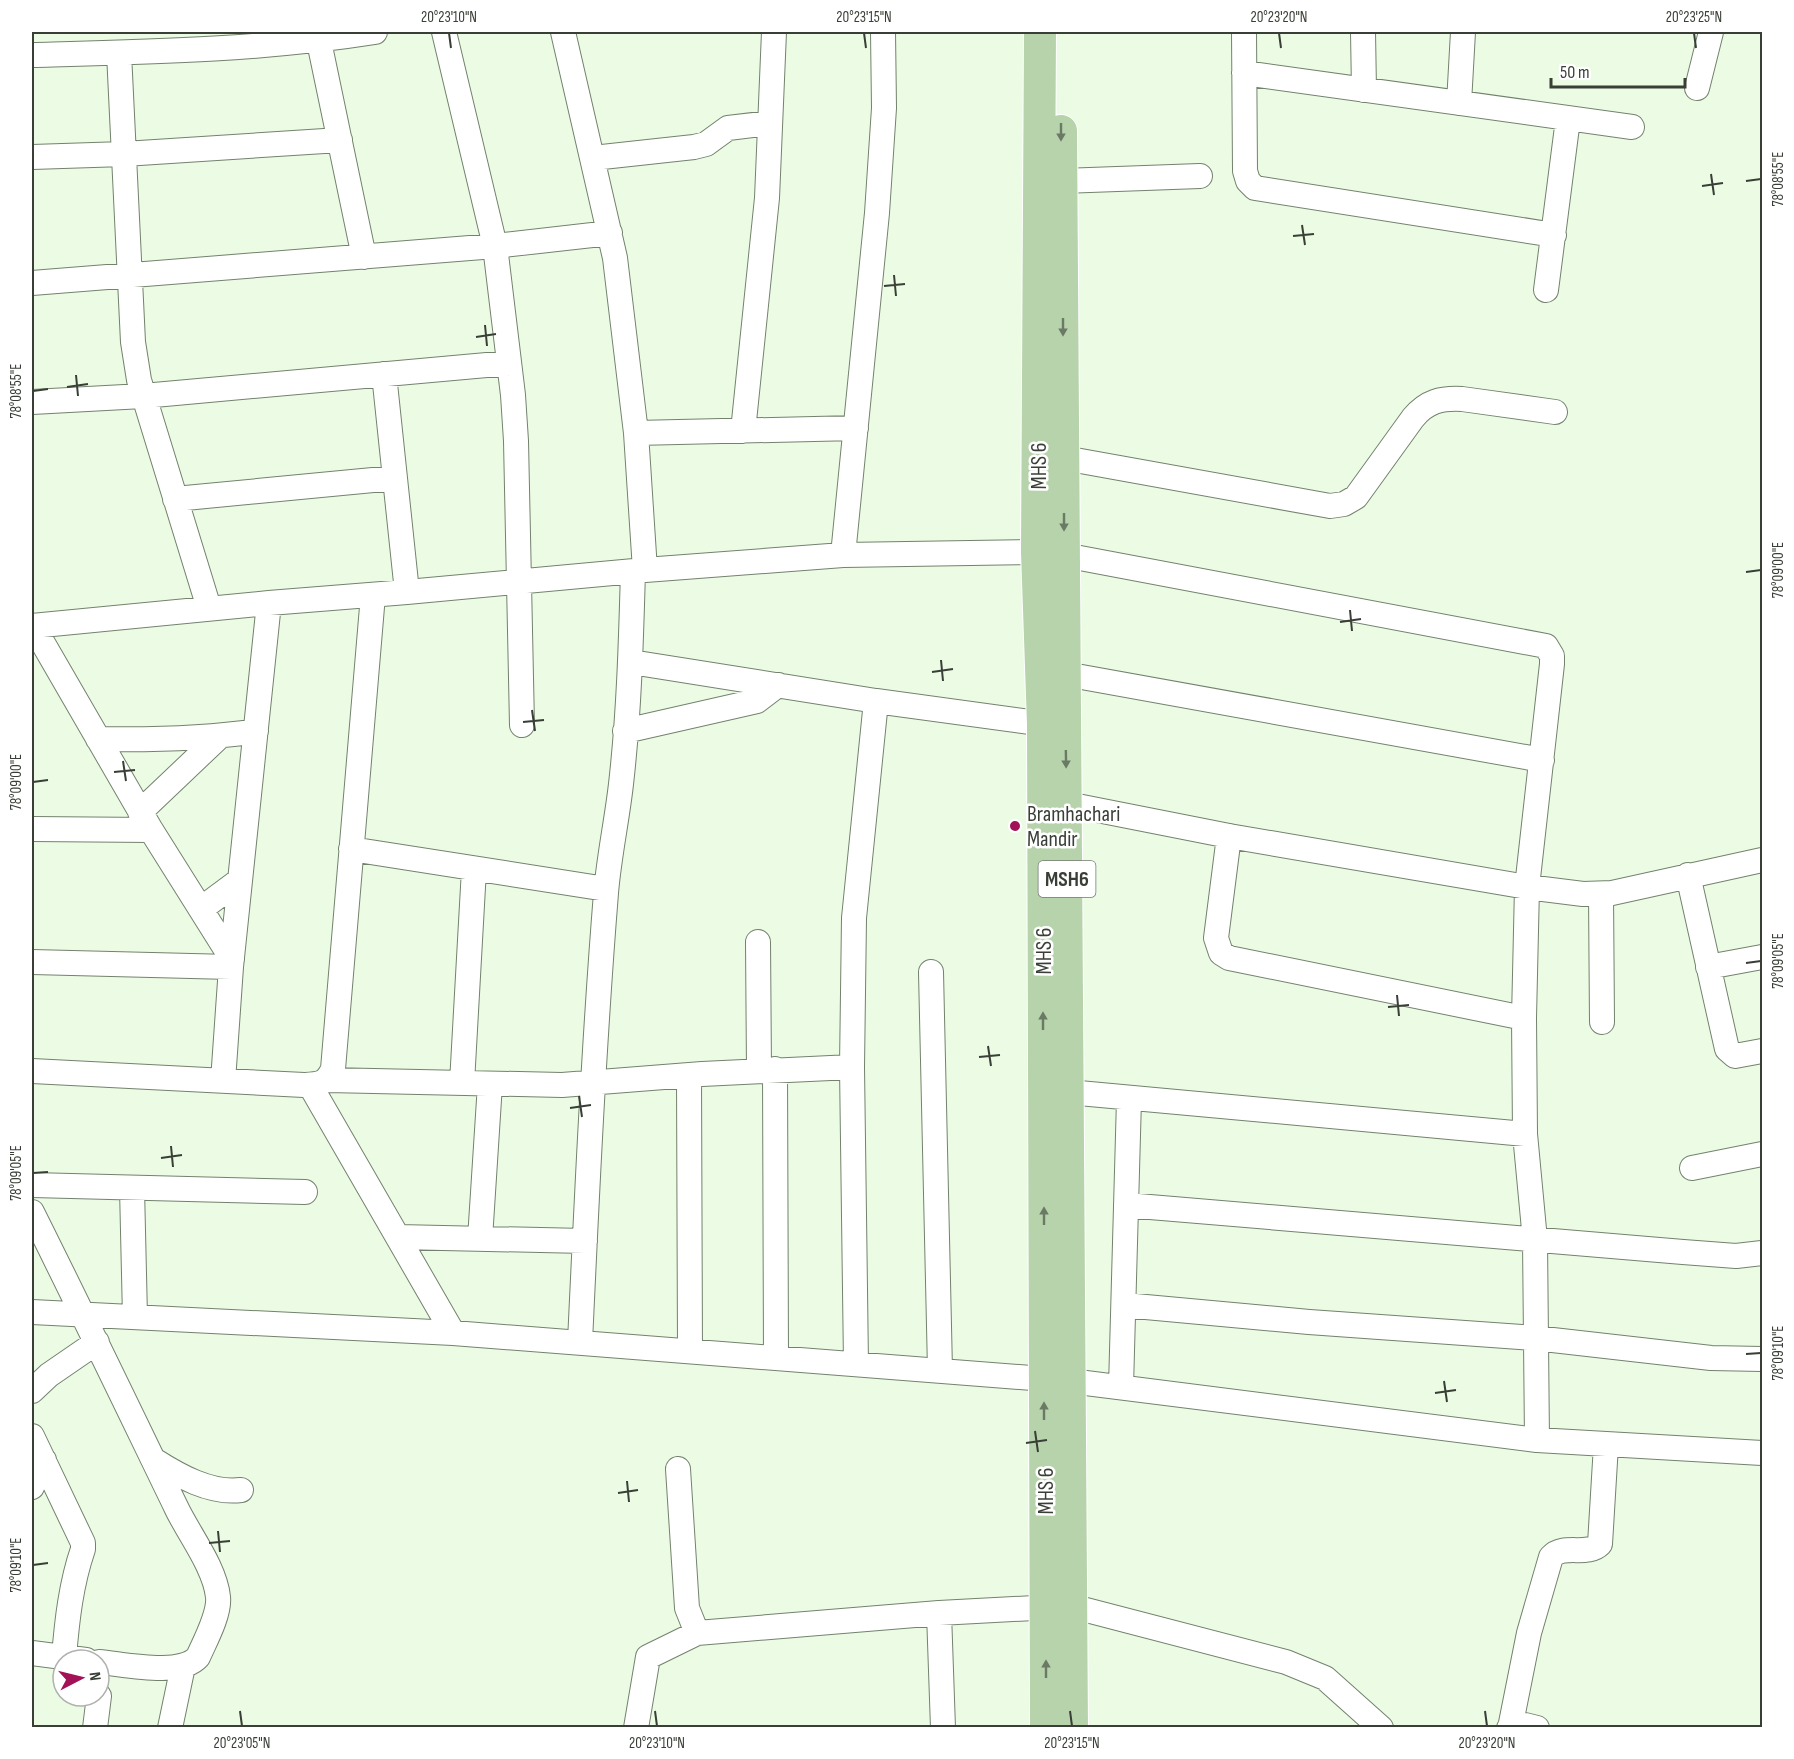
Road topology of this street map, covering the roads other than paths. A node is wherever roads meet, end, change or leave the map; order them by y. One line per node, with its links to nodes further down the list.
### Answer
1 (375, 32): 12 (street)
2 (444, 32): 31 (street)
3 (563, 32): 26 (street)
4 (774, 32): 21 (street)
5 (883, 32): 41 (street)
6 (1040, 32): 47 (main road, MHS 6)
7 (1060, 32): 28 (main road, MSH6, one-way to 28)
8 (1244, 32): 16 (street)
9 (1363, 32): 18 (street)
10 (1463, 32): 19 (street)
11 (1711, 32): 17 (street)
12 (319, 36): 13 (street); 23 (street)
13 (173, 40): 14 (street)
14 (110, 46): 15 (street); 24 (street)
15 (32, 55)
16 (1244, 74): 18 (street); 30 (street)
17 (1697, 88)
18 (1364, 90): 19 (street)
19 (1459, 103): 20 (street)
20 (1568, 119): 22 (street); 30 (street)
21 (770, 123): 26 (street); 42 (street)
22 (1632, 127)
23 (340, 141): 24 (street); 32 (street)
24 (124, 154): 25 (street); 33 (street)
25 (32, 157)
26 (593, 159): 29 (street)
27 (1200, 176): 28 (street)
28 (1062, 181): 44 (main road, MSH6, one-way to 44)
29 (610, 233): 31 (street); 43 (street)
30 (1554, 235): 35 (street)
31 (495, 246): 32 (street); 36 (street)
32 (364, 257): 33 (street)
33 (129, 276): 34 (street); 38 (street)
34 (32, 283)
35 (1546, 290)
36 (509, 363): 37 (street); 50 (street)
37 (384, 374): 38 (street); 45 (street)
38 (143, 396): 39 (street); 46 (street)
39 (32, 402)
40 (1555, 412): 44 (street)
41 (856, 428): 42 (street); 48 (street)
42 (743, 430): 43 (street)
43 (636, 433): 49 (street)
44 (1064, 458): 47 (main road, MSH6, one-way to 47)
45 (394, 478): 46 (street); 51 (street)
46 (175, 499): 54 (street)
47 (1051, 553): 48 (street); 57 (main road, MSH6); 61 (main road, MHS 6); 66 (street)
48 (843, 555): 49 (street)
49 (639, 570): 50 (street); 56 (street)
50 (520, 582): 51 (street); 60 (street)
51 (407, 592): 52 (street)
52 (373, 595): 53 (street); 71 (street)
53 (269, 603): 54 (street); 62 (street)
54 (209, 608): 55 (street)
55 (32, 626): 65 (street)
56 (631, 662): 58 (street); 63 (street)
57 (1065, 674): 61 (main road, MSH6); 66 (street)
58 (778, 685): 59 (street); 63 (street)
59 (876, 701): 61 (street); 89 (street)
60 (522, 725)
61 (1054, 725): 67 (main road, MSH6, one-way to 67); 126 (main road, MHS 6, one-way to 61)
62 (256, 731): 64 (street); 75 (street)
63 (625, 731): 77 (street)
64 (220, 736): 65 (street); 68 (street)
65 (99, 739): 68 (street)
66 (1542, 760): 76 (street)
67 (1067, 804): 70 (street); 98 (main road, MSH6)
68 (146, 821): 69 (street); 79 (street)
69 (32, 829)
70 (1229, 836): 76 (street); 86 (street)
71 (351, 849): 73 (street); 94 (street)
72 (1762, 860): 74 (street)
73 (474, 869): 77 (street); 96 (street)
74 (1688, 875): 78 (street); 84 (street)
75 (240, 880): 79 (street); 83 (street)
76 (1527, 887): 78 (street); 86 (street)
77 (606, 889): 95 (street)
78 (1601, 894): 87 (street)
79 (201, 909): 83 (street)
80 (759, 942): 90 (street)
81 (1762, 957): 84 (street)
82 (32, 962): 83 (street)
83 (232, 963): 93 (street)
84 (1708, 967): 88 (street)
85 (931, 972): 125 (street)
86 (1524, 1018): 100 (street)
87 (1602, 1022)
88 (1762, 1051)
89 (852, 1067): 90 (street); 124 (street)
90 (767, 1070): 92 (street); 122 (street)
91 (32, 1071): 93 (street)
92 (689, 1075): 95 (street); 121 (street)
93 (223, 1081): 94 (street)
94 (319, 1082): 96 (street); 108 (street)
95 (592, 1082): 97 (street); 111 (street)
96 (462, 1083): 97 (street)
97 (490, 1084): 109 (street)
98 (1068, 1092): 99 (street); 126 (main road, MSH6)
99 (1129, 1099): 100 (street); 106 (street)
100 (1525, 1134): 110 (street)
101 (1762, 1154): 102 (street)
102 (1692, 1167)
103 (32, 1185): 104 (street)
104 (132, 1188): 105 (street); 116 (street)
105 (305, 1192)
106 (1126, 1205): 110 (street); 113 (street)
107 (32, 1212): 115 (street)
108 (398, 1237): 109 (street); 117 (street)
109 (480, 1239): 111 (street)
110 (1535, 1240): 112 (street); 118 (street)
111 (585, 1241): 120 (street)
112 (1762, 1253)
113 (1124, 1305): 118 (street); 127 (street)
114 (32, 1312): 115 (street)
115 (83, 1314): 116 (street); 119 (street)
116 (135, 1317): 117 (street)
117 (453, 1333): 120 (street)
118 (1535, 1338): 123 (street); 130 (street)
119 (97, 1342): 128 (street); 134 (street)
120 (580, 1342): 121 (street)
121 (690, 1351): 122 (street)
122 (776, 1358): 124 (street)
123 (1761, 1359)
124 (856, 1364): 125 (street)
125 (940, 1370): 126 (street)
126 (1057, 1379): 127 (street); 138 (main road, MSH6)
127 (1122, 1387): 130 (street)
128 (32, 1392)
129 (32, 1436): 133 (street)
130 (1537, 1440): 131 (street)
131 (1606, 1445): 132 (street); 147 (street)
132 (1762, 1453)
133 (44, 1460): 136 (street); 141 (street)
134 (154, 1460): 137 (street); 145 (street)
135 (678, 1469): 140 (street)
136 (32, 1487)
137 (241, 1490)
138 (1058, 1607): 139 (street); 152 (main road, one-way to 138); 153 (main road, MSH6); 154 (street)
139 (939, 1613): 140 (street); 151 (street)
140 (697, 1633): 150 (street)
141 (83, 1648)
142 (32, 1653): 143 (street)
143 (51, 1655)
144 (111, 1663): 145 (street)
145 (183, 1666): 149 (street)
146 (97, 1708): 148 (street)
147 (1510, 1727): 155 (street)
148 (95, 1728)
149 (170, 1728)
150 (636, 1728)
151 (943, 1728)
152 (1046, 1728)
153 (1072, 1728)
154 (1381, 1728)
155 (1537, 1728)

